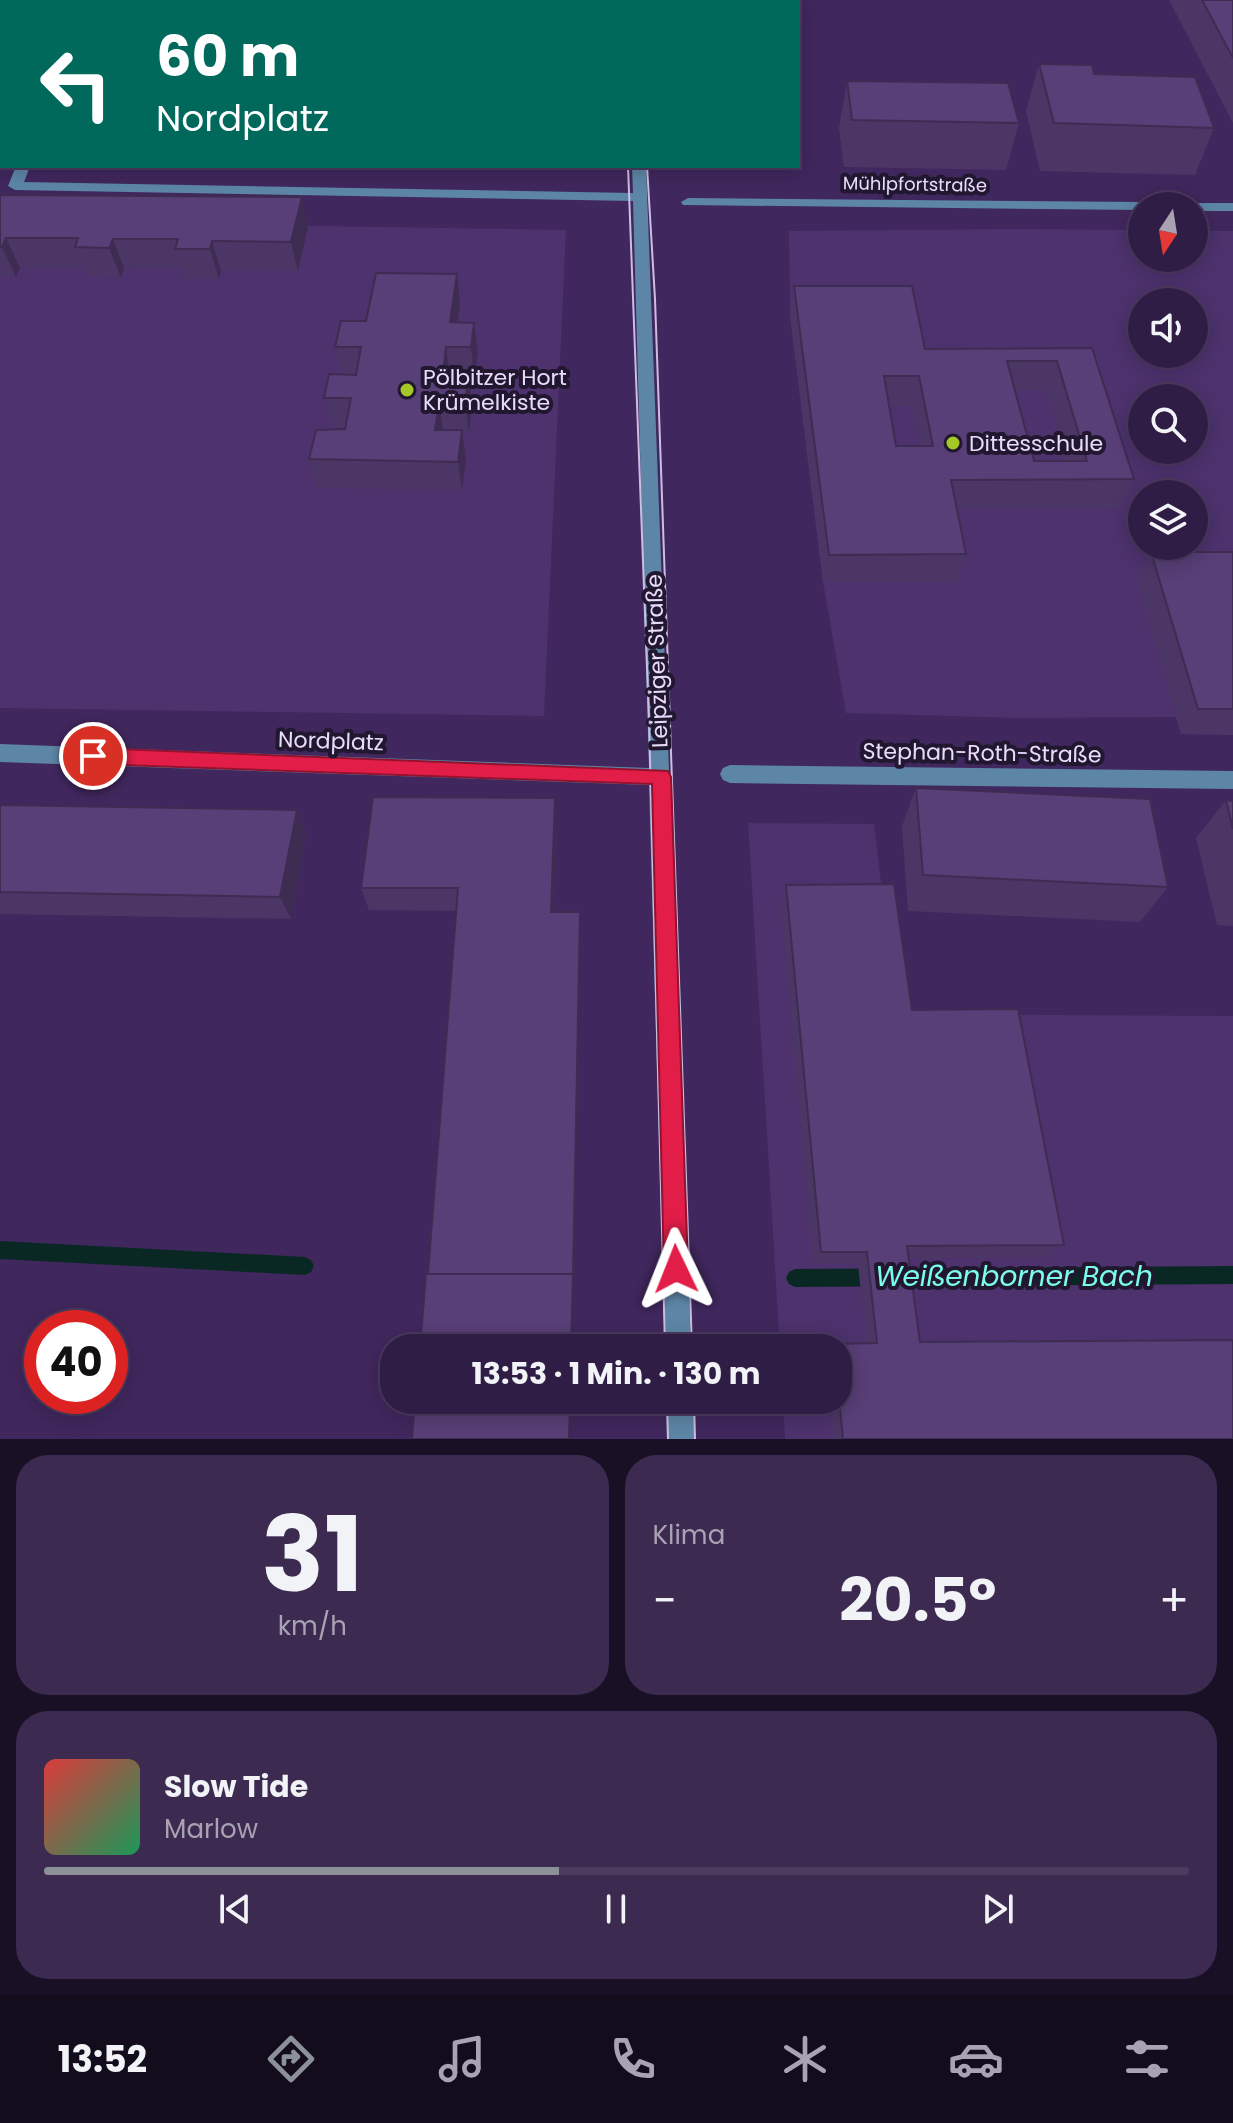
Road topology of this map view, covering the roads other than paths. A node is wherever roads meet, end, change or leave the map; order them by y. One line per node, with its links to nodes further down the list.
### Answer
1 (22, 168): 3 (street)
2 (639, 168): 3 (street, Leipziger Straße)
3 (639, 197): 10 (street, Leipziger Straße)
4 (688, 202): 5 (street, Mühlpfortstraße)
5 (1128, 206)
6 (1208, 207): 7 (street)
7 (1233, 207)
8 (0, 753): 10 (street, Nordplatz)
9 (730, 774): 11 (street, Stephan-Roth-Straße)
10 (661, 777): 12 (street, Leipziger Straße)
11 (1233, 780)
12 (678, 1334)
13 (680, 1414): 14 (street)
14 (681, 1439)

